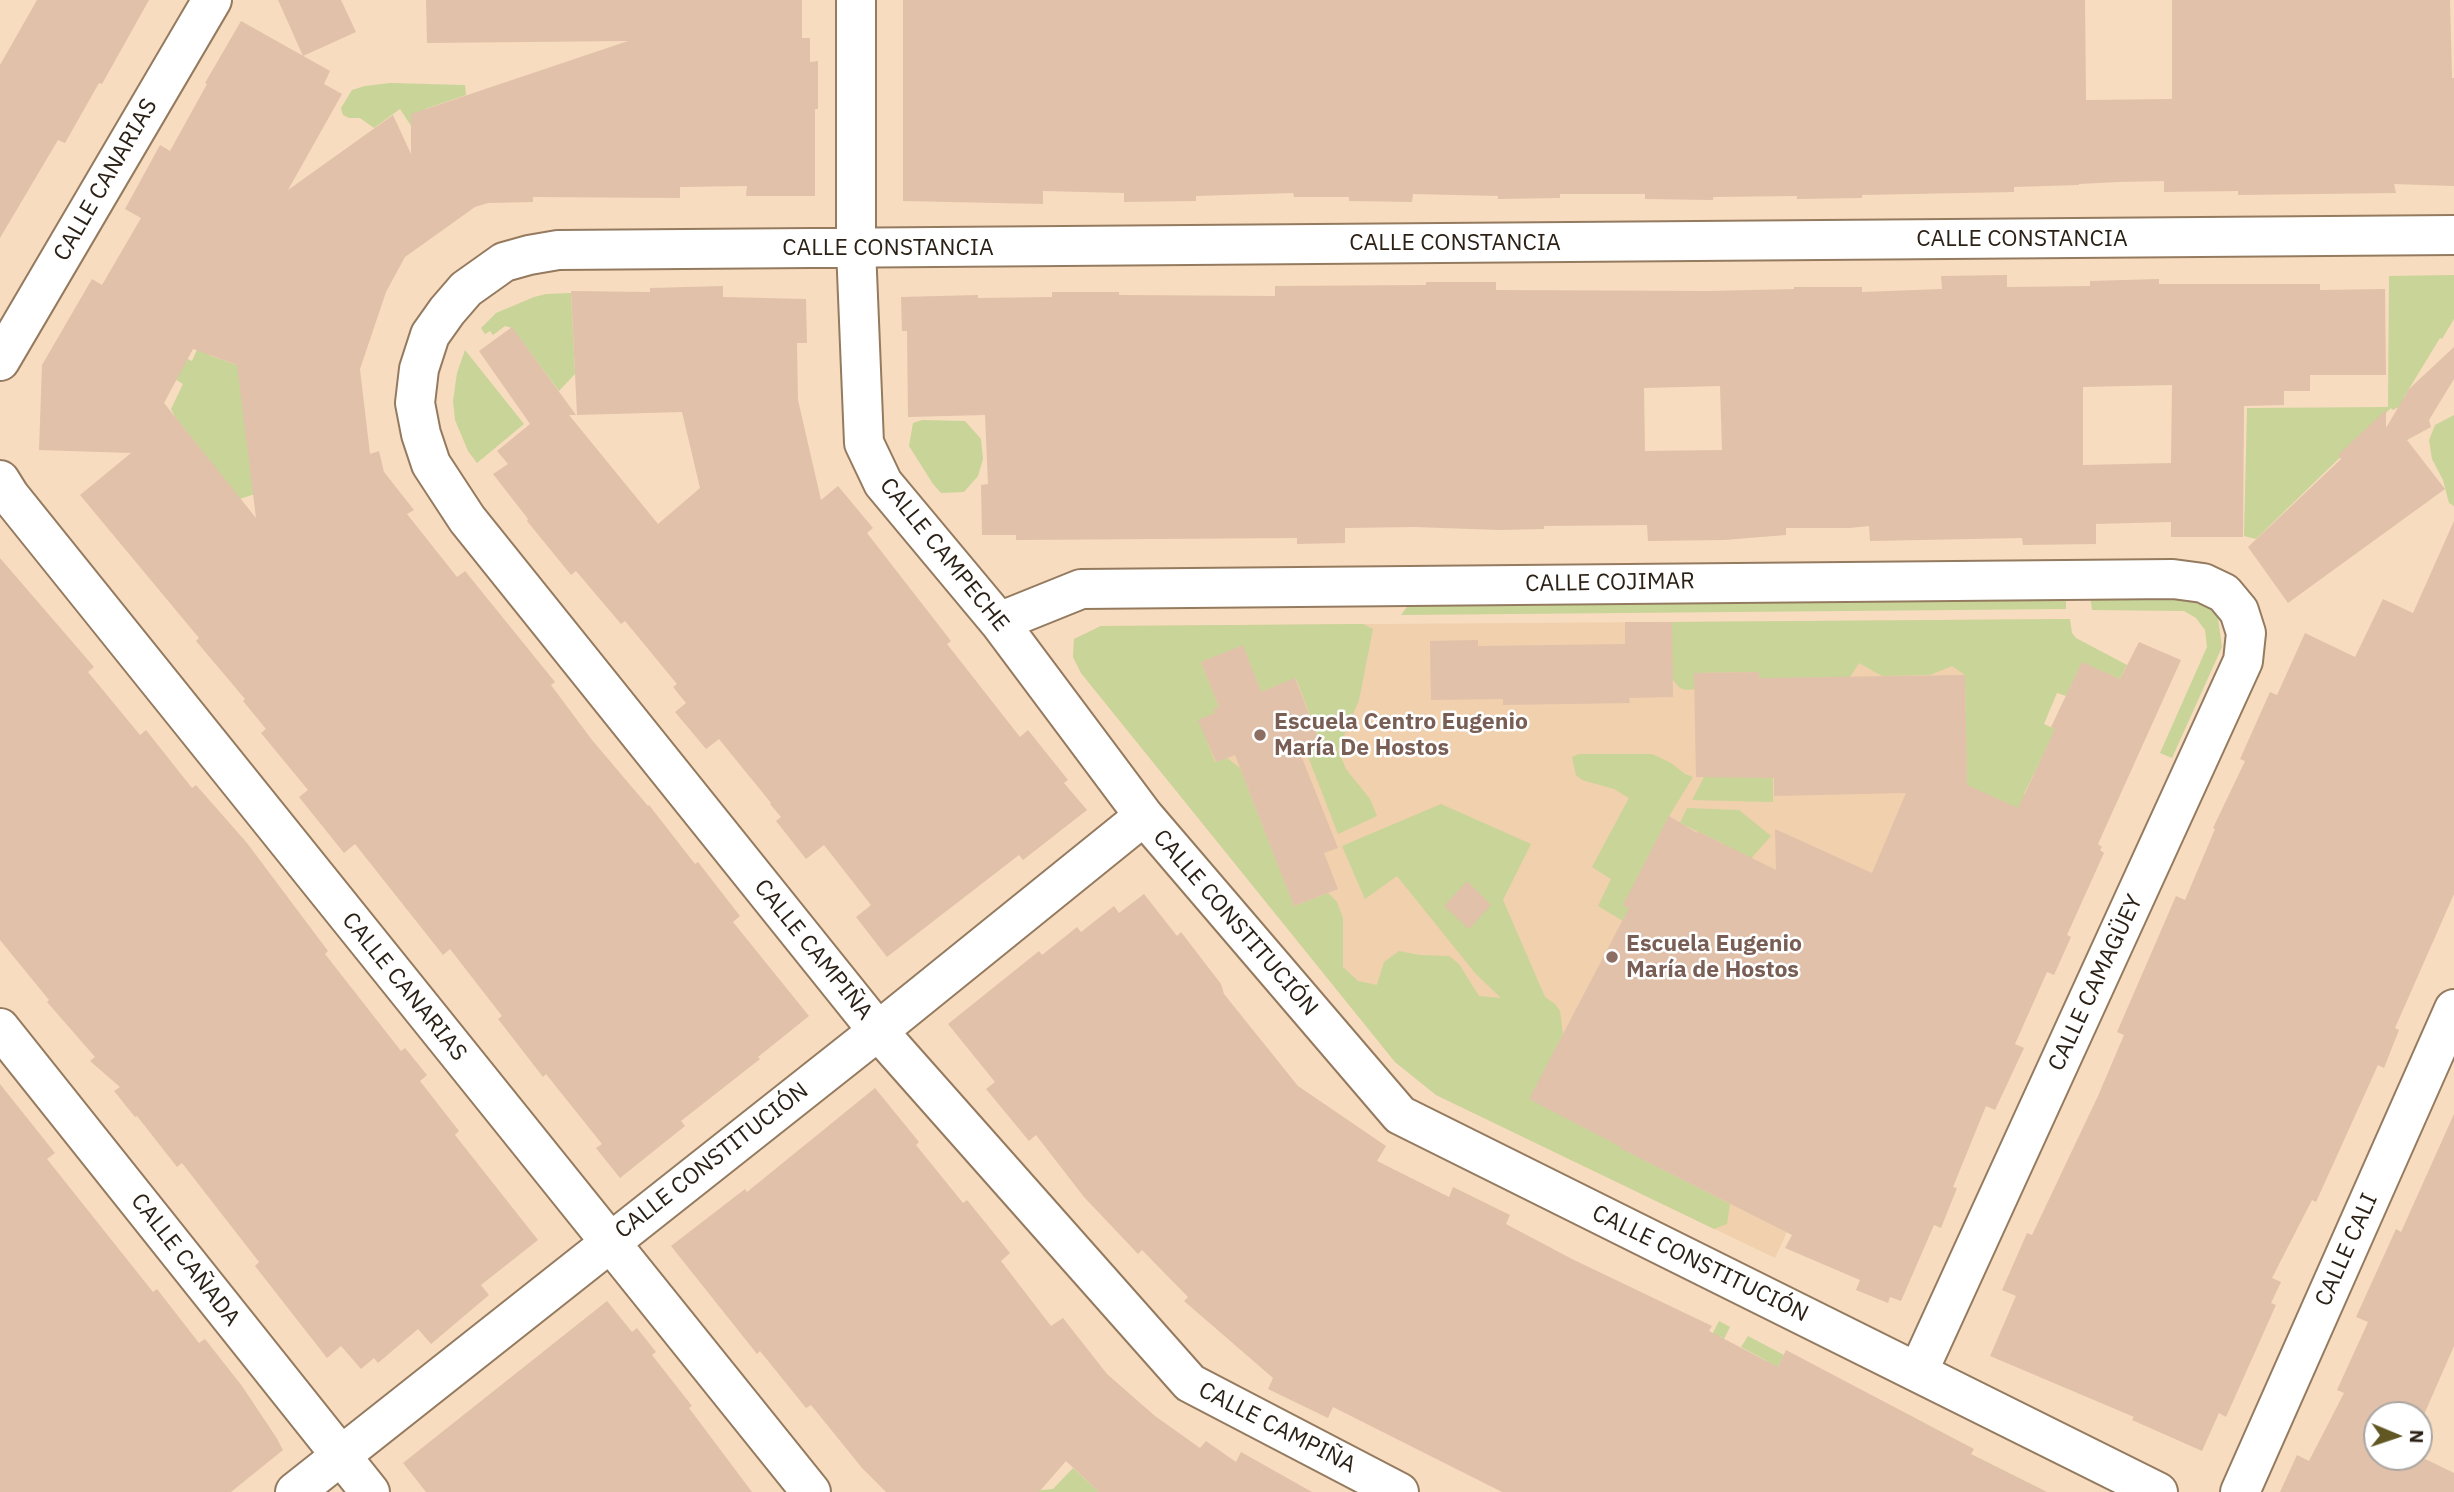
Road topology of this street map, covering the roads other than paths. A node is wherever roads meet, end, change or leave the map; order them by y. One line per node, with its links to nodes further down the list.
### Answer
1 (212, 0): 6 (street, CALLE CANARIAS)
2 (856, 0): 4 (street, CALLE CAMPECHE)
3 (2454, 235): 4 (street, CALLE CONSTANCIA)
4 (856, 248): 5 (street, CALLE CONSTANCIA); 9 (street, CALLE CAMPECHE)
5 (466, 289): 13 (street, CALLE CAMPIÑA)
6 (0, 361)
7 (0, 480): 14 (street, CALLE CANARIAS)
8 (2224, 593): 9 (street, CALLE COJIMAR); 15 (street, CALLE CAMAGÜEY)
9 (999, 622): 10 (street, CALLE CAMPECHE)
10 (1144, 816): 13 (street, CALLE CONSTITUCIÓN); 15 (street, CALLE CONSTITUCIÓN)
11 (2454, 1009): 22 (street, CALLE CALI)
12 (0, 1028): 16 (street, CALLE CAÑADA)
13 (878, 1031): 14 (street, CALLE CONSTITUCIÓN); 20 (street, CALLE CAMPIÑA)
14 (609, 1242): 16 (street, CALLE CONSTITUCIÓN); 19 (street, CALLE CANARIAS)
15 (1917, 1372): 21 (street, CALLE CONSTITUCIÓN)
16 (340, 1456): 17 (street, CALLE CONSTITUCIÓN); 18 (street, CALLE CAÑADA)
17 (295, 1492)
18 (370, 1492)
19 (811, 1492)
20 (1399, 1492)
21 (2158, 1492)
22 (2240, 1492)

